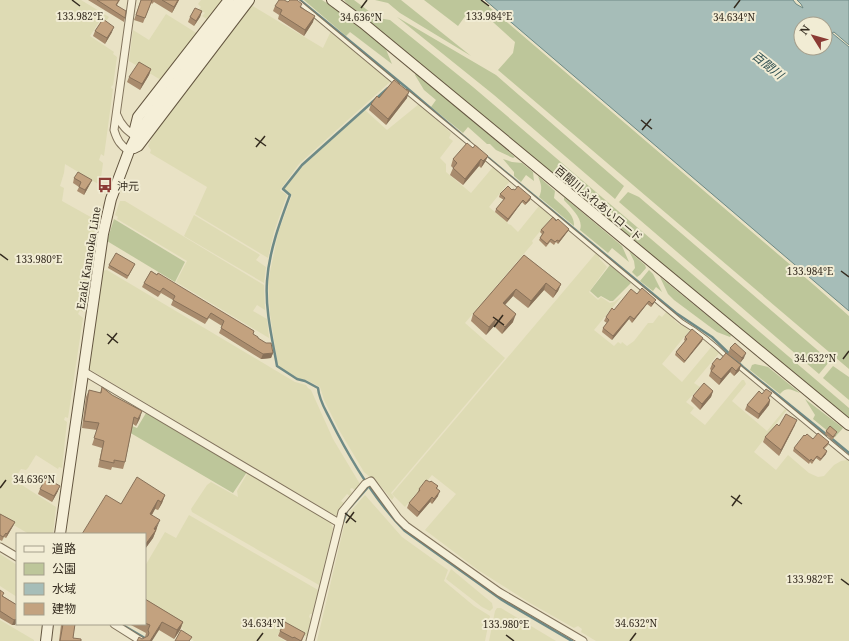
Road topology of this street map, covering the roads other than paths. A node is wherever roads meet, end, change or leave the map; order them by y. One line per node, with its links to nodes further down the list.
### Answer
1 (132, 0): 7 (street)
2 (229, 0): 8 (main road)
3 (240, 0): 8 (main road, Ezaki Kanaoka Line)
4 (250, 0): 9 (main road)
5 (296, 0): 12 (lane)
6 (332, 0): 11 (main road, 百間川ふれあいロード)
7 (117, 115): 8 (street); 9 (street)
8 (136, 137): 9 (main road, Ezaki Kanaoka Line)
9 (129, 151): 10 (main road, Ezaki Kanaoka Line)
10 (83, 371): 13 (street); 14 (main road, Ezaki Kanaoka Line)
11 (849, 425)
12 (849, 458)
13 (339, 523): 21 (street); 22 (street)
14 (60, 533)
15 (0, 547): 16 (street)
16 (16, 556)
17 (48, 625): 19 (main road)
18 (116, 625): 20 (street)
19 (46, 641)
20 (141, 641)
21 (310, 641)
22 (583, 641)

